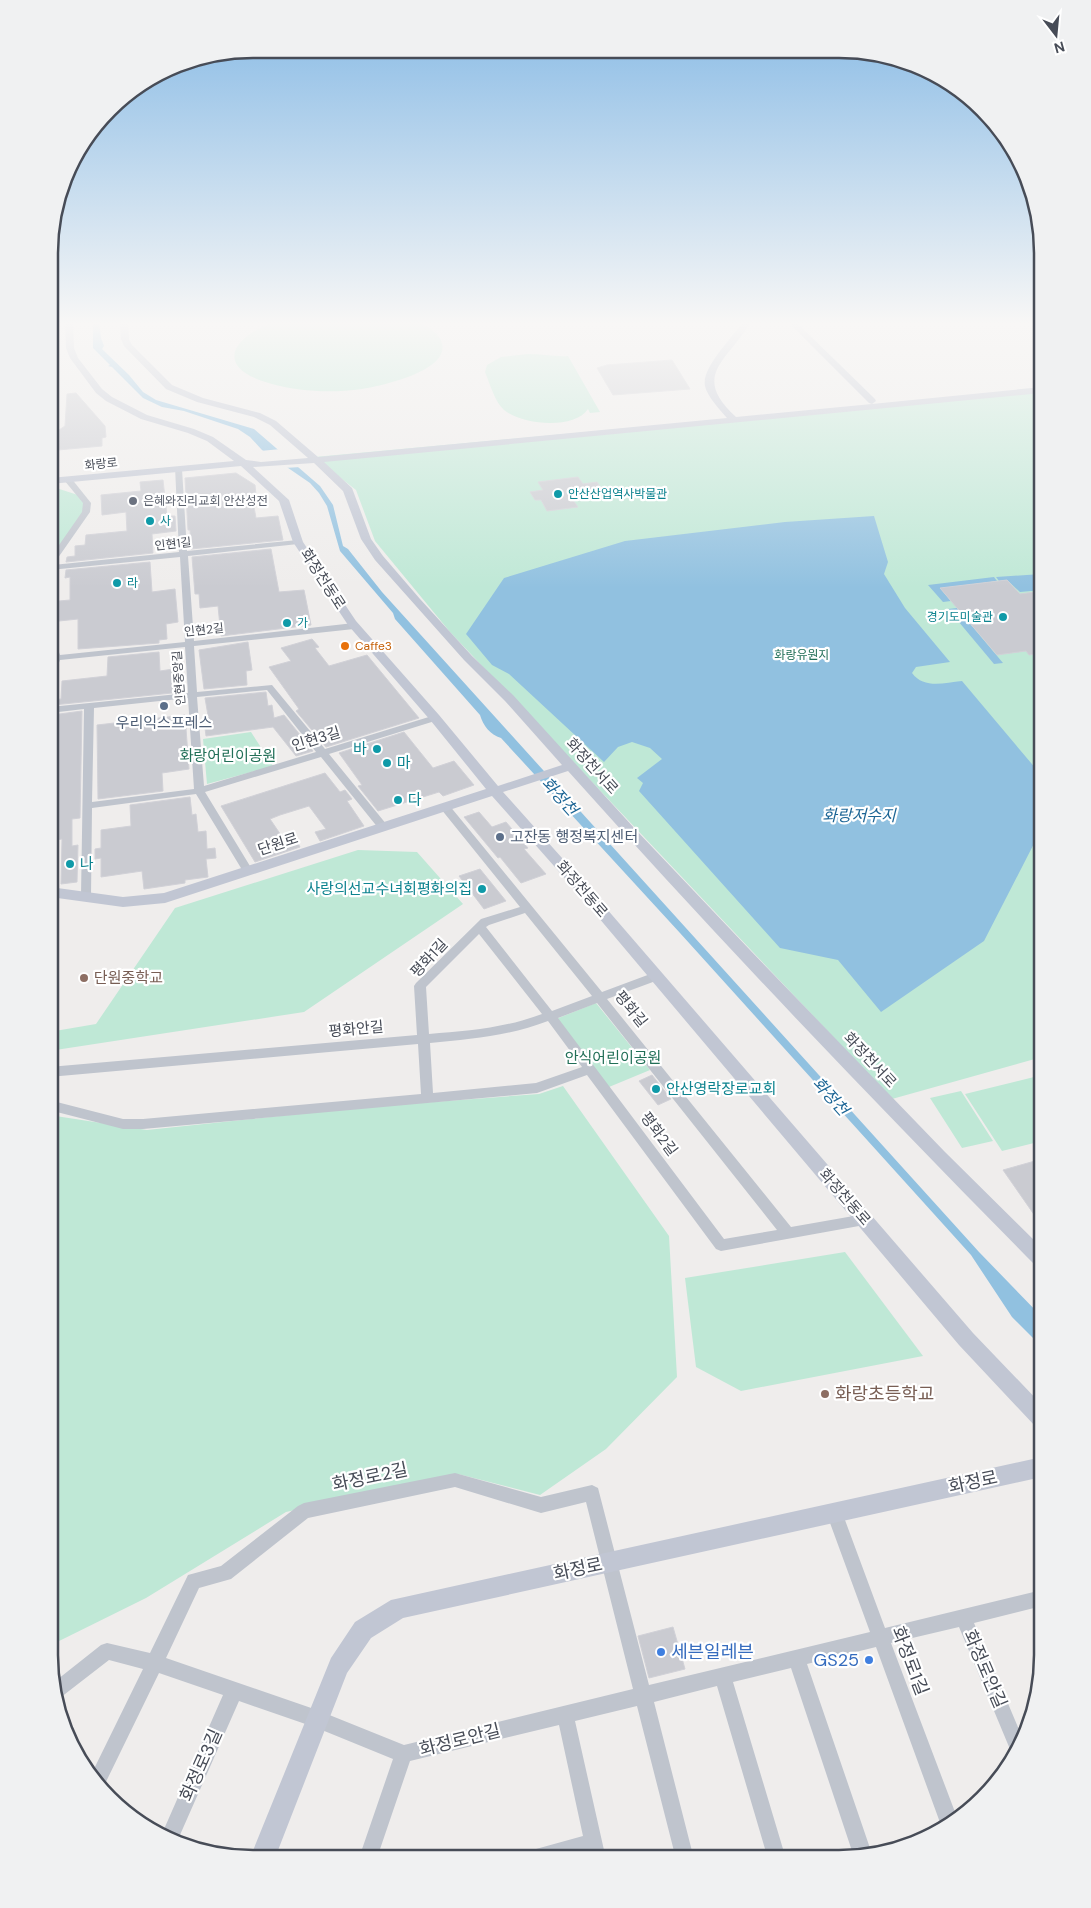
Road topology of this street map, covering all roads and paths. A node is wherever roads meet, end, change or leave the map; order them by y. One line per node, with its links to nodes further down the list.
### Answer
1 (126, 410): 8 (street, 화정천동로)
2 (238, 410): 10 (street, 화정천서로)
3 (728, 410): 7 (street)
4 (729, 410): 7 (street)
5 (788, 410): 7 (street, 화랑로)
6 (804, 410): 7 (street, 화랑로)
7 (733, 416): 9 (street, 화랑로); 10 (street, 화랑로)
8 (219, 446): 11 (street, 화정천동로); 12 (street)
9 (380, 454): 10 (street, 화랑로); 14 (street)
10 (305, 457): 11 (street, 화랑로); 14 (street, 화정천서로)
11 (253, 462): 12 (street, 화랑로); 17 (street, 화정천동로)
12 (200, 467): 13 (street, 화랑로)
13 (178, 469): 15 (street, 화랑로); 19 (street, 인현중앙길)
14 (333, 477): 29 (street, 화정천서로)
15 (68, 480): 16 (street, 화랑로); 18 (street)
16 (58, 481)
17 (298, 542): 19 (street, 인현1길); 21 (street, 화정천동로)
18 (58, 552)
19 (184, 554): 20 (street, 인현1길); 22 (street, 인현중앙길)
20 (58, 567)
21 (354, 626): 22 (street, 인현2길); 27 (street, 화정천동로)
22 (190, 644): 23 (street, 인현2길); 24 (street, 인현중앙길)
23 (58, 658)
24 (193, 695): 25 (street); 28 (street); 30 (street, 인현중앙길)
25 (89, 706): 26 (street); 32 (street)
26 (58, 709)
27 (435, 718): 28 (street, 인현3길); 31 (street, 화정천동로)
28 (323, 753): 30 (street, 인현3길); 34 (street)
29 (566, 768): 31 (street, 단원로); 50 (street, 화정천서로)
30 (200, 791): 32 (street, 인현3길); 35 (street, 인현중앙길)
31 (495, 791): 33 (street, 단원로); 40 (street, 화정천동로)
32 (87, 806): 37 (street)
33 (445, 807): 34 (street, 단원로); 38 (street, 평화길)
34 (383, 827): 35 (street, 단원로)
35 (248, 871): 37 (street, 단원로)
36 (58, 893): 37 (street, 단원로)
37 (86, 896)
38 (527, 909): 39 (street, 평화1길); 41 (street, 평화길)
39 (480, 927): 42 (street, 평화2길); 43 (street, 평화1길)
40 (656, 976): 41 (street, 평화안길); 48 (street, 화정천동로)
41 (600, 998): 42 (street, 평화안길); 49 (street, 평화길)
42 (550, 1016): 43 (street, 평화안길); 44 (street, 평화2길)
43 (423, 1039): 45 (street, 평화안길); 46 (street, 평화1길)
44 (590, 1069): 46 (street); 49 (street, 평화2길)
45 (58, 1071)
46 (427, 1098): 47 (street)
47 (58, 1108)
48 (865, 1220): 49 (street, 평화2길); 51 (street, 화정천동로)
49 (788, 1233)
50 (1034, 1252)
51 (1034, 1411)
52 (1034, 1469): 53 (street, 화정로)
53 (834, 1512): 54 (street, 화정로); 57 (street, 화정로1길)
54 (611, 1562): 59 (street, 화정로2길); 63 (street); 65 (street, 화정로)
55 (1034, 1603): 56 (street, 화정로안길)
56 (963, 1617): 57 (street, 화정로안길); 66 (street, 화정로안길)
57 (880, 1638): 58 (street, 화정로안길); 69 (street, 화정로1길)
58 (797, 1659): 60 (street, 화정로안길); 71 (street)
59 (154, 1662): 61 (street); 62 (street); 68 (street)
60 (723, 1676): 63 (street, 화정로안길); 76 (street)
61 (60, 1689)
62 (234, 1691): 65 (street); 70 (street, 화정로3길)
63 (643, 1694): 64 (street, 화정로안길); 75 (street)
64 (565, 1714): 67 (street, 화정로안길); 74 (street)
65 (317, 1719): 67 (street); 72 (street, 화정로)
66 (1014, 1739)
67 (404, 1754): 73 (street, 화정로안길)
68 (100, 1776)
69 (948, 1818)
70 (171, 1833)
71 (861, 1849)
72 (265, 1850)
73 (371, 1850)
74 (595, 1850)
75 (683, 1850)
76 (774, 1850)

